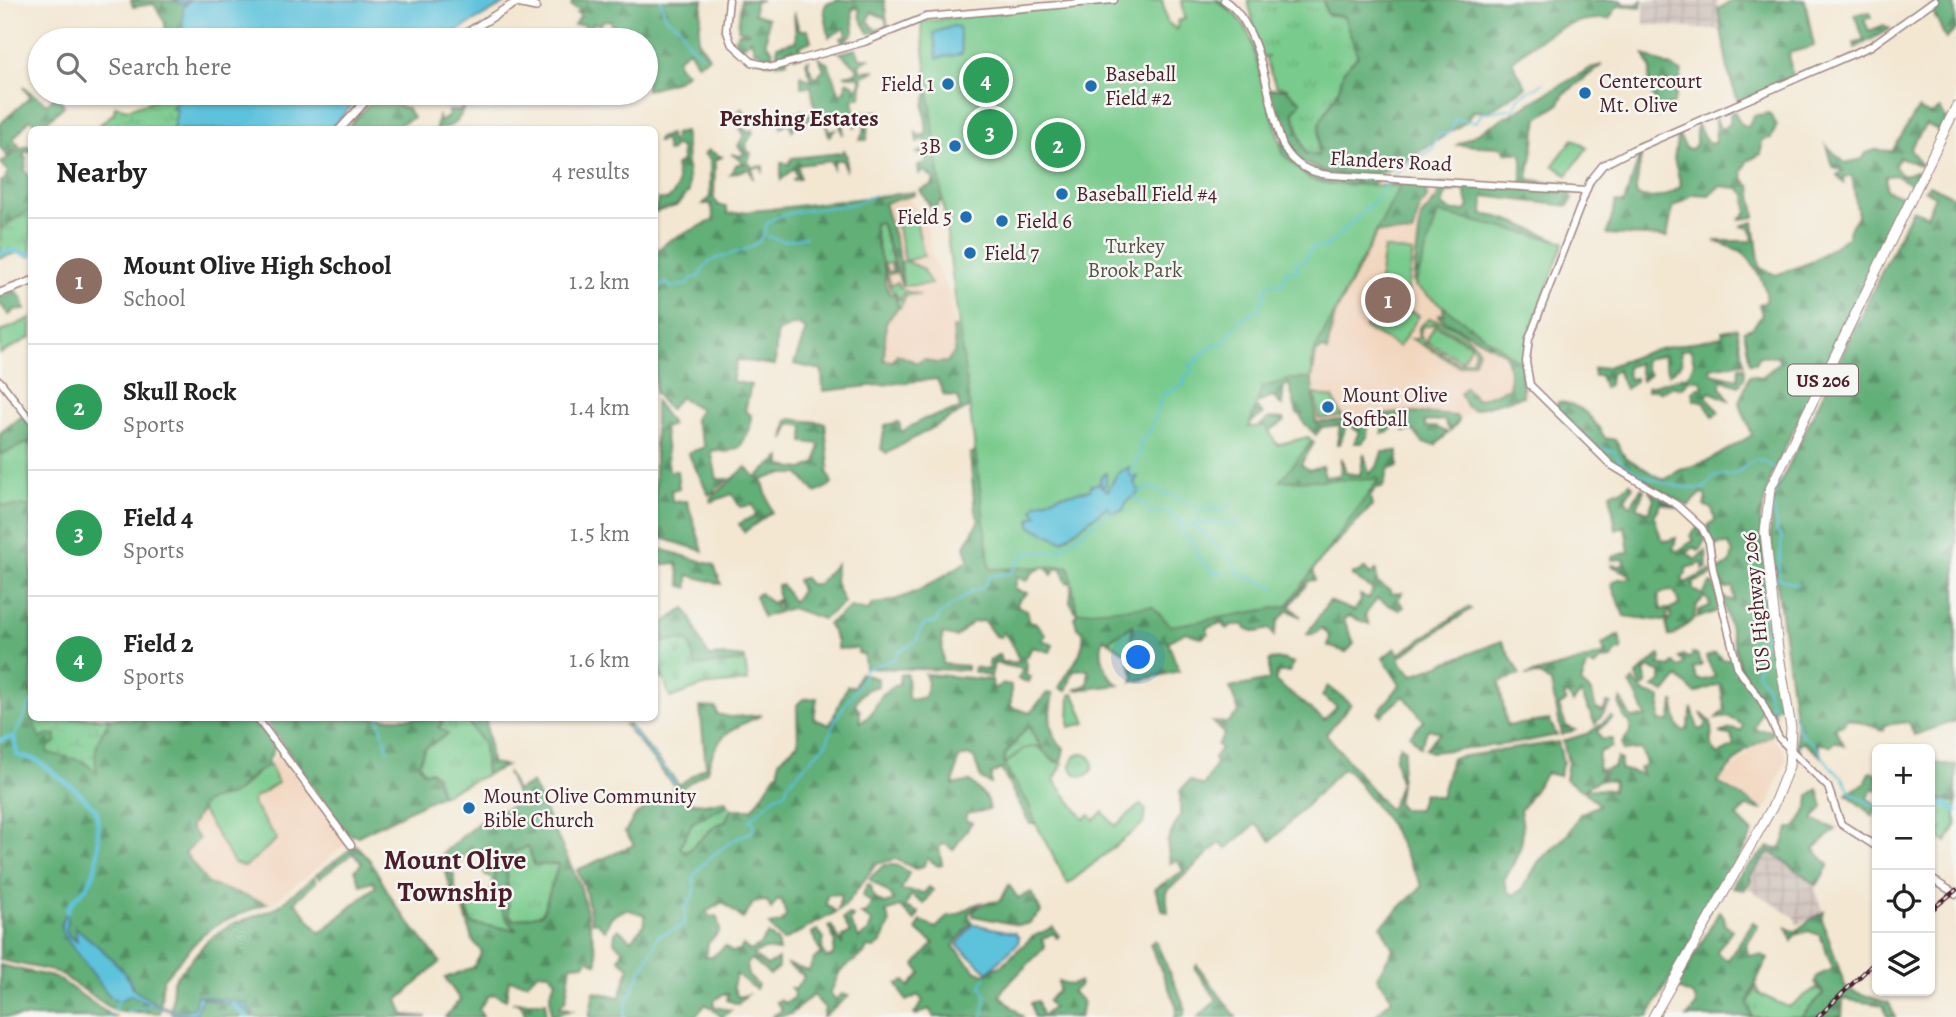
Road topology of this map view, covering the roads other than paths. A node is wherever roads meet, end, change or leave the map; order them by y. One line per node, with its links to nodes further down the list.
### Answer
1 (729, 0): 2 (main road)
2 (1114, 0)
3 (1224, 0): 11 (main road, Flanders Road)
4 (1935, 0): 11 (main road)
5 (517, 2): 6 (main road); 7 (main road)
6 (536, 6)
7 (475, 28)
8 (362, 105): 10 (main road)
9 (1956, 107): 17 (highway, US Highway 206 / US 206)
10 (344, 126)
11 (1586, 191): 17 (main road)
12 (28, 282): 13 (main road)
13 (0, 293)
14 (0, 381): 15 (main road)
15 (28, 417)
16 (259, 721): 20 (main road)
17 (1791, 751): 18 (main road); 24 (highway, US Highway 206 / US 206)
18 (1848, 830): 19 (main road); 21 (main road)
19 (1845, 839)
20 (351, 845)
21 (1872, 845)
22 (1935, 881): 23 (main road)
23 (1956, 894)
24 (1653, 1017)

